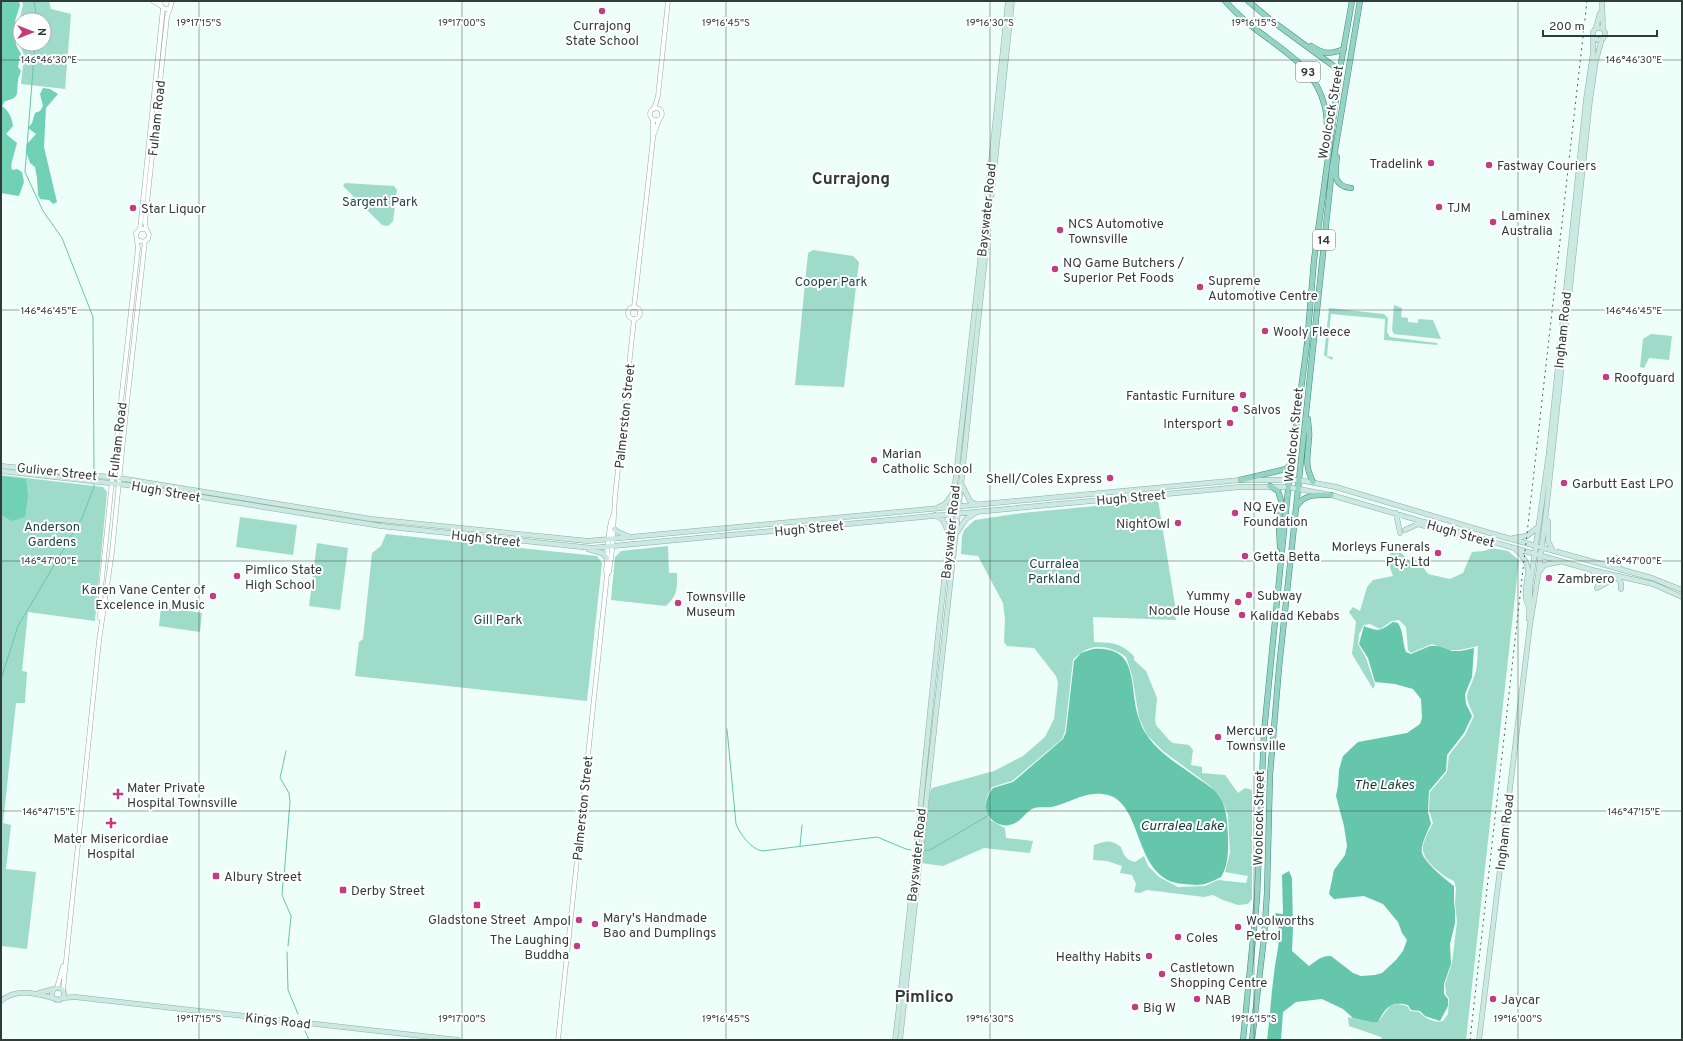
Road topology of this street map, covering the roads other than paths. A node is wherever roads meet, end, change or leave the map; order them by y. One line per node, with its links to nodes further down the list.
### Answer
1 (153, 1): 12 (street)
2 (160, 1): 12 (street, Fulham Road)
3 (172, 1): 13 (street, Fulham Road)
4 (668, 1): 25 (street)
5 (1008, 1): 56 (main road, Bayswater Road)
6 (1012, 1): 51 (main road, Bayswater Road)
7 (1225, 1): 32 (main road, 93)
8 (1248, 1): 17 (main road, 93)
9 (1352, 1): 21 (main road, Woolcock Street / 14)
10 (1360, 1): 24 (main road, Woolcock Street / 14)
11 (1602, 1): 14 (main road)
12 (162, 7): 13 (street); 18 (street, Fulham Road)
13 (170, 8): 18 (street, Fulham Road)
14 (1601, 10): 15 (main road); 16 (main road)
15 (1596, 28): 16 (main road); 19 (main road)
16 (1603, 29): 20 (main road)
17 (1284, 30): 21 (main road); 22 (main road, 93)
18 (163, 36): 34 (street, Fulham Road); 35 (street, Fulham Road)
19 (1593, 36): 20 (main road); 70 (main road, Ingham Road)
20 (1602, 39): 65 (main road, Ingham Road)
21 (1344, 49): 22 (main road, Woolcock Street / 14)
22 (1340, 75): 23 (main road, Woolcock Street / 14); 24 (main road, 93)
23 (1338, 89): 24 (main road); 32 (main road, Woolcock Street / 14)
24 (1346, 89): 30 (main road, Woolcock Street / 14)
25 (658, 96): 26 (street); 27 (street)
26 (654, 109): 27 (street); 28 (street)
27 (660, 109): 29 (street)
28 (653, 120): 29 (street); 31 (street)
29 (659, 120): 31 (street)
30 (1338, 134): 33 (main road); 40 (main road, Woolcock Street / 14)
31 (653, 138): 38 (street)
32 (1326, 177): 41 (main road, Woolcock Street / 14)
33 (1351, 188)
34 (140, 229): 35 (street); 36 (street)
35 (146, 229): 37 (street)
36 (138, 240): 37 (street); 44 (street, Fulham Road)
37 (145, 241): 45 (street, Fulham Road)
38 (634, 307): 39 (street); 39 (street)
39 (634, 319): 66 (street, Palmerston Street)
40 (1306, 410): 48 (main road, Woolcock Street / 14); 49 (main road)
41 (1290, 464): 46 (main road); 47 (main road, Woolcock Street / 14)
42 (1, 466): 44 (main road, Guliver Street)
43 (1, 471): 50 (main road, Guliver Street)
44 (113, 477): 45 (main road, Hugh Street); 50 (street, Fulham Road)
45 (119, 478): 52 (street, Fulham Road); 79 (main road, Hugh Street)
46 (1240, 480): 47 (main road, Hugh Street); 58 (main road, Hugh Street)
47 (1289, 480): 48 (main road, Hugh Street); 54 (main road, Woolcock Street / 14)
48 (1299, 480): 49 (main road, Hugh Street); 55 (main road, Woolcock Street / 14)
49 (1313, 482): 76 (main road, Hugh Street)
50 (112, 483): 52 (main road, Hugh Street); 104 (street, Fulham Road)
51 (961, 483): 58 (main road); 59 (main road, Bayswater Road)
52 (118, 484): 84 (main road, Hugh Street); 104 (street, Fulham Road)
53 (1270, 486): 54 (main road, Hugh Street); 63 (main road, Hugh Street); 91 (main road)
54 (1288, 488): 55 (main road, Hugh Street); 91 (main road, Woolcock Street / 14)
55 (1298, 489): 57 (main road, Hugh Street); 62 (main road, Woolcock Street / 14)
56 (954, 490): 60 (main road, Bayswater Road); 61 (main road)
57 (1332, 495): 62 (main road); 68 (main road, Hugh Street)
58 (978, 505): 59 (main road, Hugh Street)
59 (959, 507): 60 (main road, Hugh Street); 64 (main road, Bayswater Road)
60 (952, 508): 61 (main road, Hugh Street); 67 (main road, Bayswater Road)
61 (936, 509): 77 (main road, Hugh Street)
62 (1296, 509): 118 (main road, Woolcock Street / 14)
63 (980, 512): 64 (main road, Hugh Street); 78 (main road)
64 (958, 513): 67 (main road, Hugh Street); 78 (main road, Bayswater Road)
65 (1546, 513): 85 (main road, Ingham Road); 87 (main road)
66 (614, 514): 71 (street, Palmerston Street); 79 (street, Palmerston Street)
67 (952, 514): 69 (main road, Hugh Street); 75 (main road, Bayswater Road)
68 (1396, 514): 73 (main road, Hugh Street); 74 (main road)
69 (935, 515): 75 (main road); 82 (main road, Hugh Street)
70 (1538, 527): 80 (main road); 83 (main road, Ingham Road)
71 (614, 529): 77 (main road); 79 (street, Palmerston Street)
72 (1405, 530): 73 (main road)
73 (1450, 530): 81 (main road, Hugh Street)
74 (1400, 533)
75 (949, 536): 115 (main road, Bayswater Road)
76 (1500, 536): 80 (main road, Hugh Street); 81 (main road, Hugh Street)
77 (633, 537): 79 (main road, Hugh Street)
78 (956, 538): 116 (main road, Bayswater Road)
79 (611, 539): 82 (street, Palmerston Street)
80 (1511, 539): 83 (main road, Hugh Street)
81 (1501, 544): 86 (main road, Hugh Street)
82 (610, 546): 84 (main road, Hugh Street); 90 (street, Palmerston Street); 96 (street, Palmerston Street)
83 (1536, 546): 85 (main road, Hugh Street); 88 (main road, Ingham Road)
84 (585, 548): 90 (main road)
85 (1542, 548): 87 (main road, Hugh Street); 89 (main road, Ingham Road)
86 (1515, 549): 88 (main road, Hugh Street); 102 (main road)
87 (1553, 551): 93 (main road, Hugh Street)
88 (1535, 554): 89 (main road, Hugh Street); 102 (main road, Ingham Road)
89 (1541, 556): 92 (main road, Hugh Street); 97 (main road, Ingham Road)
90 (607, 558): 96 (street, Palmerston Street)
91 (1281, 562): 117 (main road, Woolcock Street / 14)
92 (1563, 562): 94 (main road, Hugh Street); 97 (main road)
93 (1603, 565): 95 (main road, Hugh Street); 95 (main road)
94 (1592, 570): 98 (main road, Hugh Street); 98 (main road)
95 (1622, 570): 100 (main road, Hugh Street)
96 (607, 576): 114 (street, Palmerston Street)
97 (1538, 576): 103 (main road, Ingham Road)
98 (1617, 577): 99 (main road, Hugh Street); 99 (main road)
99 (1632, 580): 101 (main road, Hugh Street)
100 (1682, 590)
101 (1682, 597)
102 (1529, 607): 103 (main road, Ingham Road)
103 (1530, 625): 119 (main road, Ingham Road)
104 (99, 641): 105 (street, Fulham Road)
105 (66, 954): 106 (street, Fulham Road); 107 (street, Fulham Road)
106 (56, 989): 107 (main road, Kings Road); 108 (main road); 111 (main road)
107 (63, 991): 109 (main road, Kings Road); 110 (main road)
108 (38, 994): 111 (main road); 112 (main road)
109 (75, 997): 110 (main road, Kings Road); 113 (main road, Kings Road)
110 (62, 998): 111 (main road, Kings Road)
111 (56, 999)
112 (1, 1001)
113 (458, 1040)
114 (558, 1040)
115 (894, 1040)
116 (900, 1040)
117 (1243, 1040)
118 (1252, 1040)
119 (1479, 1040)

